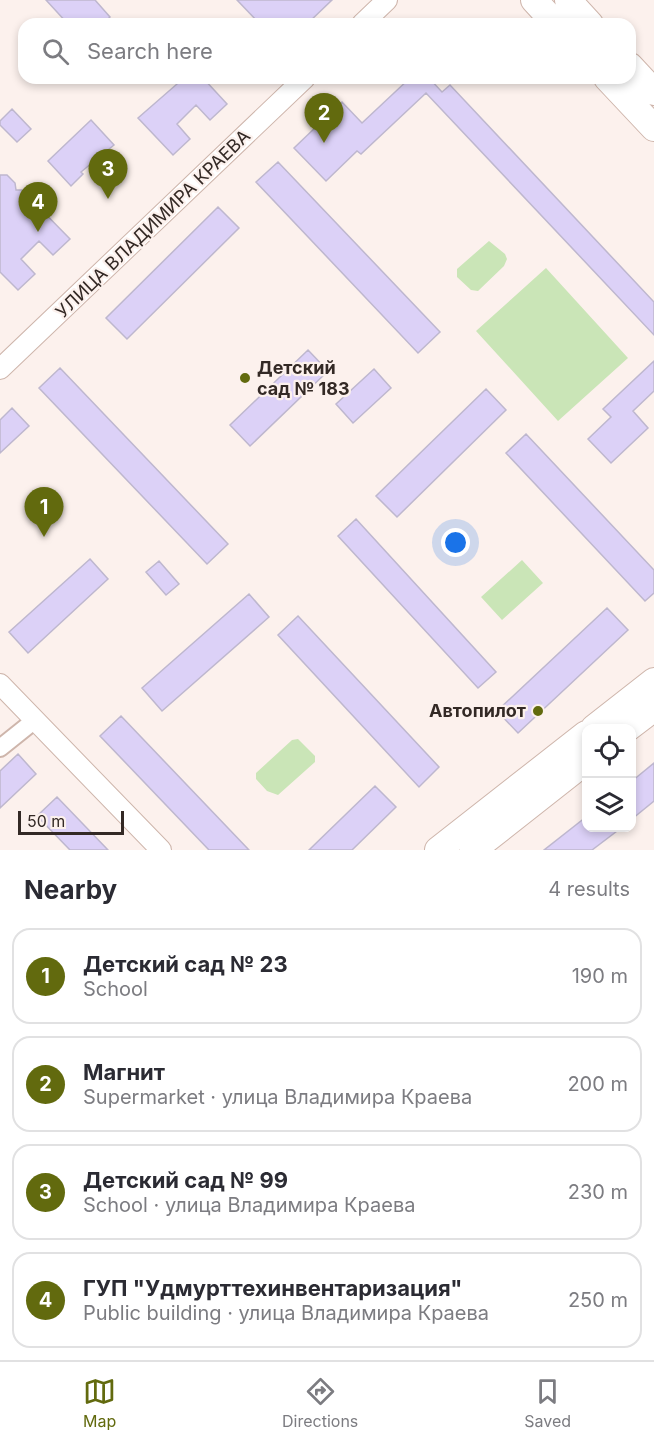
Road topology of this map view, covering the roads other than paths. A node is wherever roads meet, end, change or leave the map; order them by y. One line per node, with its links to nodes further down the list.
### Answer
1 (387, 0): 4 (street)
2 (534, 0): 5 (main road)
3 (568, 0): 6 (main road)
4 (368, 18)
5 (550, 18)
6 (585, 18)
7 (636, 72): 10 (main road)
8 (299, 84): 12 (street, УЛИЦА ВЛАДИМИРА КРАЕВА)
9 (613, 84): 11 (main road)
10 (654, 92)
11 (654, 128)
12 (0, 369)
13 (654, 681): 17 (main road)
14 (0, 684): 16 (street)
15 (654, 708): 18 (main road)
16 (34, 720): 20 (street); 22 (street)
17 (600, 724)
18 (634, 724)
19 (582, 737): 23 (main road)
20 (0, 748)
21 (582, 764): 24 (main road)
22 (161, 850)
23 (438, 850)
24 (473, 850)

